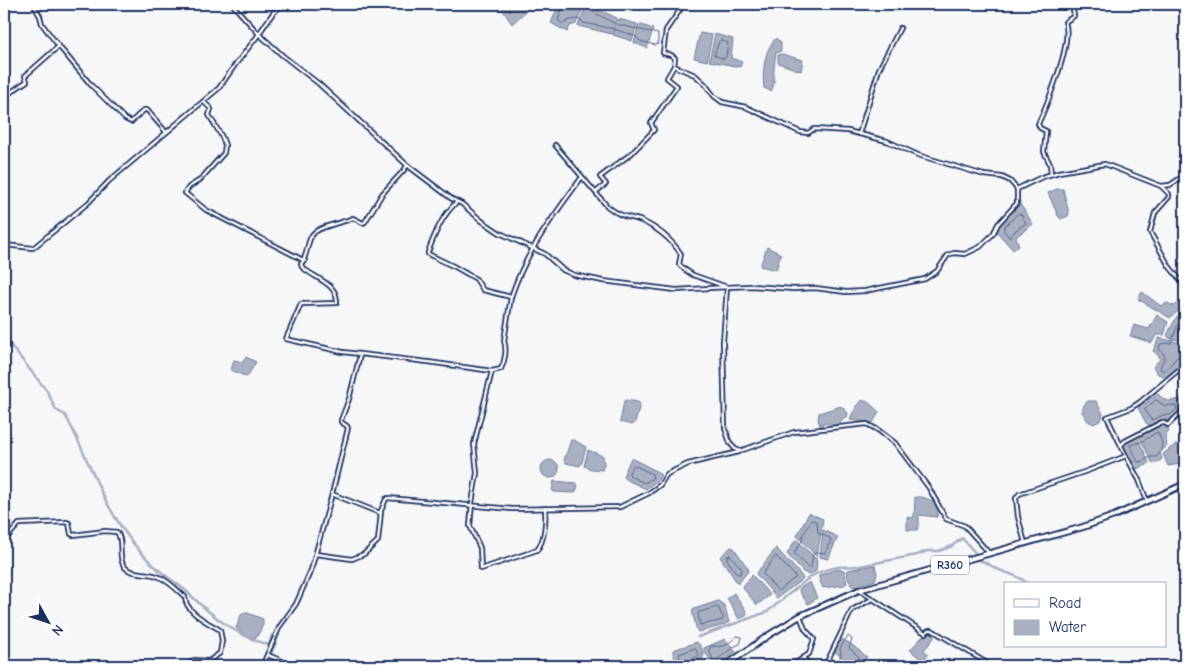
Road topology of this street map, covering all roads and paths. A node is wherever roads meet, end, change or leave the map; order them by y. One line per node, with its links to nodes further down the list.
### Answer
1 (33, 4): 8 (street)
2 (232, 4): 7 (street)
3 (283, 4): 7 (street)
4 (679, 4): 9 (street)
5 (1072, 4): 16 (street)
6 (900, 28): 13 (street)
7 (259, 34): 11 (street); 15 (street)
8 (59, 46): 10 (street); 12 (street)
9 (674, 66): 13 (street); 21 (street)
10 (4, 97)
11 (204, 102): 12 (street); 25 (street)
12 (166, 133): 23 (street)
13 (859, 134): 20 (street)
14 (555, 146): 18 (street)
15 (407, 165): 22 (street); 25 (street)
16 (1051, 174): 19 (street); 20 (street)
17 (1185, 175): 19 (street)
18 (582, 177): 21 (street); 24 (street)
19 (1160, 186): 26 (street)
20 (1017, 189): 27 (street)
21 (596, 192): 27 (street)
22 (457, 202): 24 (street); 28 (street)
23 (4, 245)
24 (532, 248): 27 (street); 28 (street)
25 (304, 261): 29 (street)
26 (1185, 286)
27 (727, 287): 36 (street)
28 (511, 297): 32 (street)
29 (360, 355): 32 (street); 39 (street)
30 (1185, 363): 31 (street)
31 (1181, 368): 33 (street); 35 (street)
32 (492, 371): 41 (street)
33 (1185, 371)
34 (1185, 409): 35 (street)
35 (1121, 445): 37 (street)
36 (740, 451): 42 (street); 47 (street)
37 (1126, 456): 40 (street); 45 (street)
38 (1185, 484): 40 (main road, R360)
39 (332, 494): 43 (street); 46 (street)
40 (1147, 501): 45 (main road, R360)
41 (472, 505): 42 (street); 42 (street); 43 (street)
42 (545, 508)
43 (381, 512): 46 (street)
44 (4, 541): 53 (street)
45 (1026, 544): 47 (main road, R360)
46 (316, 554): 51 (street)
47 (990, 554): 48 (main road, R360)
48 (859, 590): 49 (street); 50 (main road, R360)
49 (872, 599): 59 (street); 60 (street)
50 (800, 616): 52 (street); 56 (main road, R360)
51 (268, 655): 54 (street); 55 (street)
52 (803, 658): 57 (street); 58 (street)
53 (186, 666)
54 (262, 666)
55 (284, 666)
56 (725, 666)
57 (791, 666)
58 (810, 666)
59 (825, 666)
60 (992, 666)

